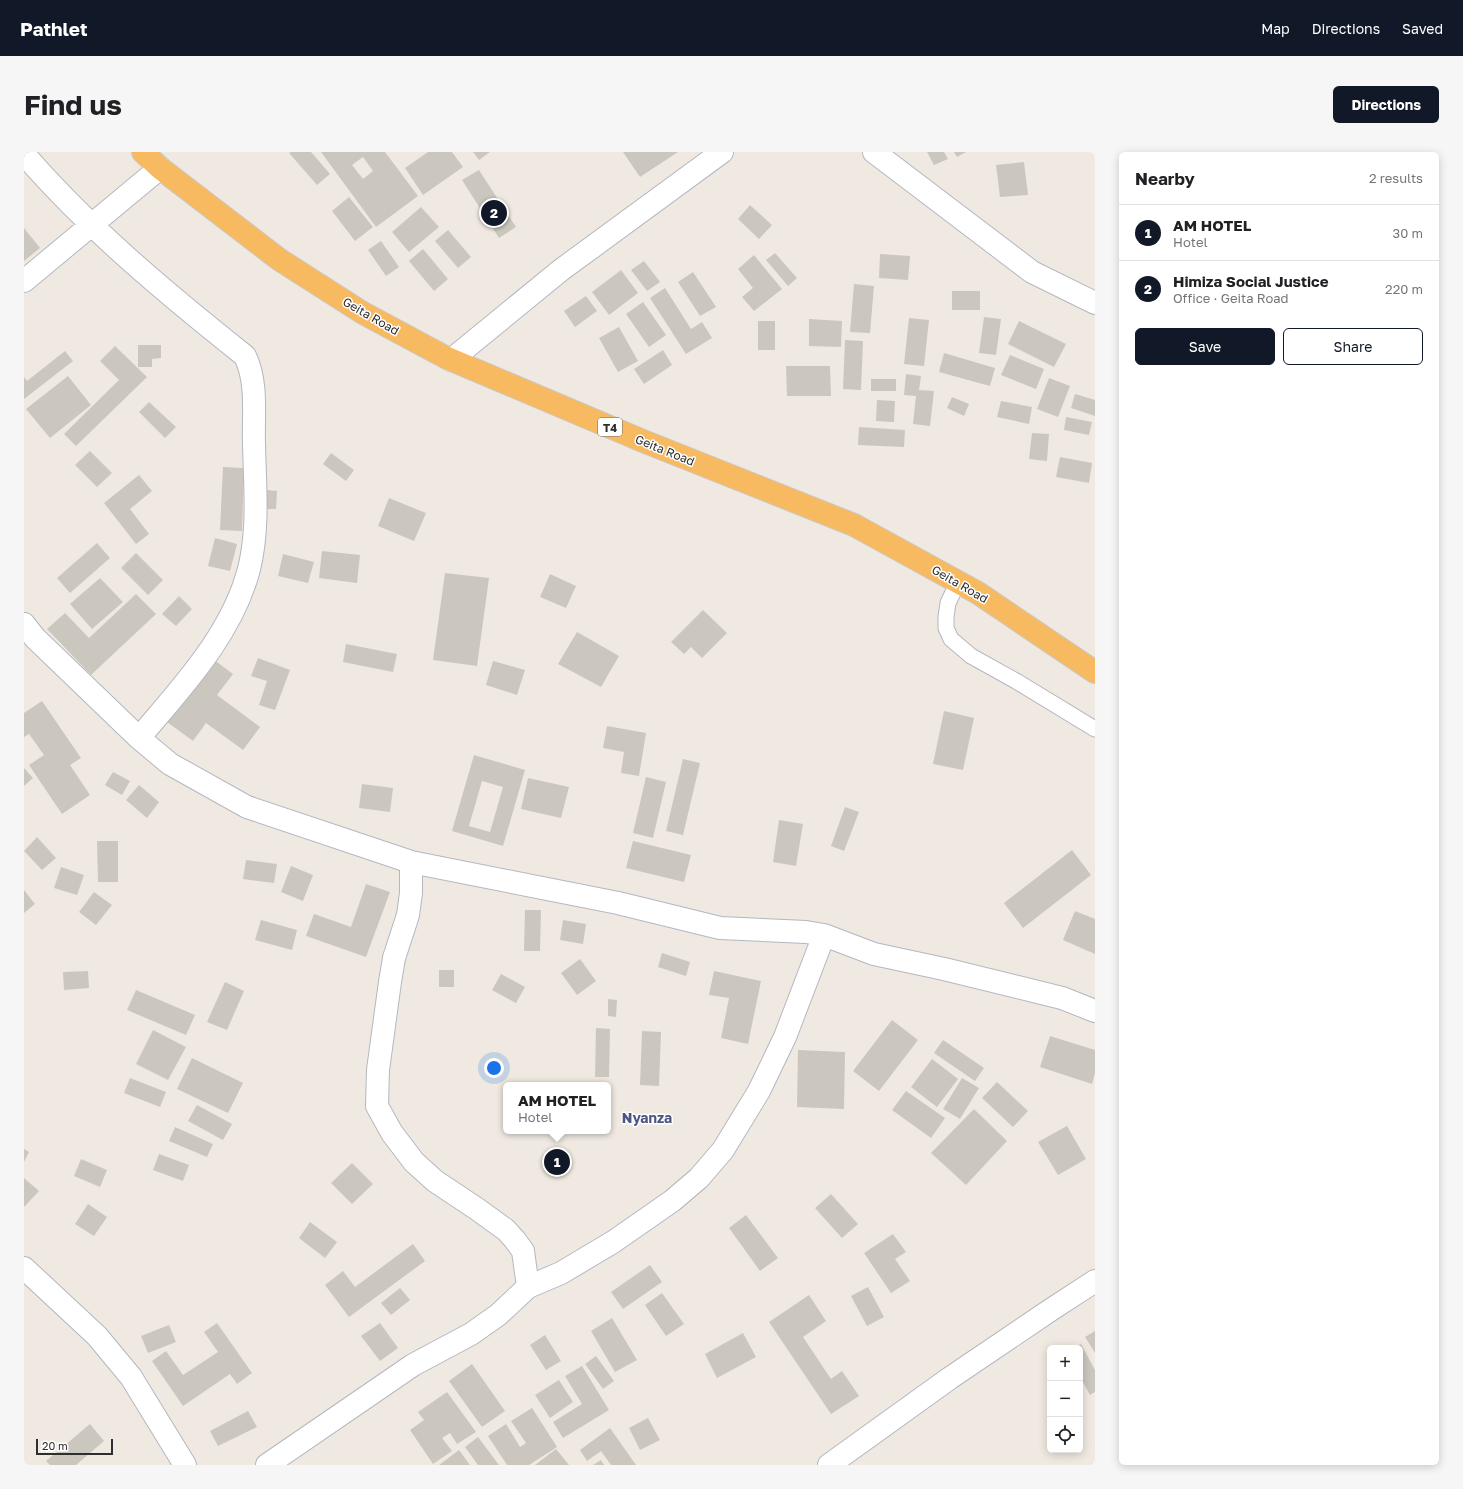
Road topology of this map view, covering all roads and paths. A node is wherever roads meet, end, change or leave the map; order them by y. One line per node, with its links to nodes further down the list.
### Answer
1 (722, 152): 8 (street)
2 (874, 152): 7 (street)
3 (24, 154): 5 (street)
4 (153, 158): 5 (street); 8 (highway, Geita Road / T4)
5 (92, 224): 6 (street); 13 (street)
6 (24, 281)
7 (1095, 302)
8 (451, 360): 9 (highway, Geita Road / T4)
9 (958, 582): 11 (highway, Geita Road / T4); 12 (lane)
10 (28, 636): 13 (street)
11 (1095, 672)
12 (1095, 729)
13 (139, 738): 14 (street)
14 (412, 862): 15 (street); 19 (street)
15 (824, 935): 16 (street); 19 (street)
16 (1095, 1011)
17 (24, 1268): 20 (street)
18 (1095, 1281): 22 (street)
19 (528, 1287): 21 (street)
20 (186, 1465)
21 (267, 1465)
22 (829, 1465)

